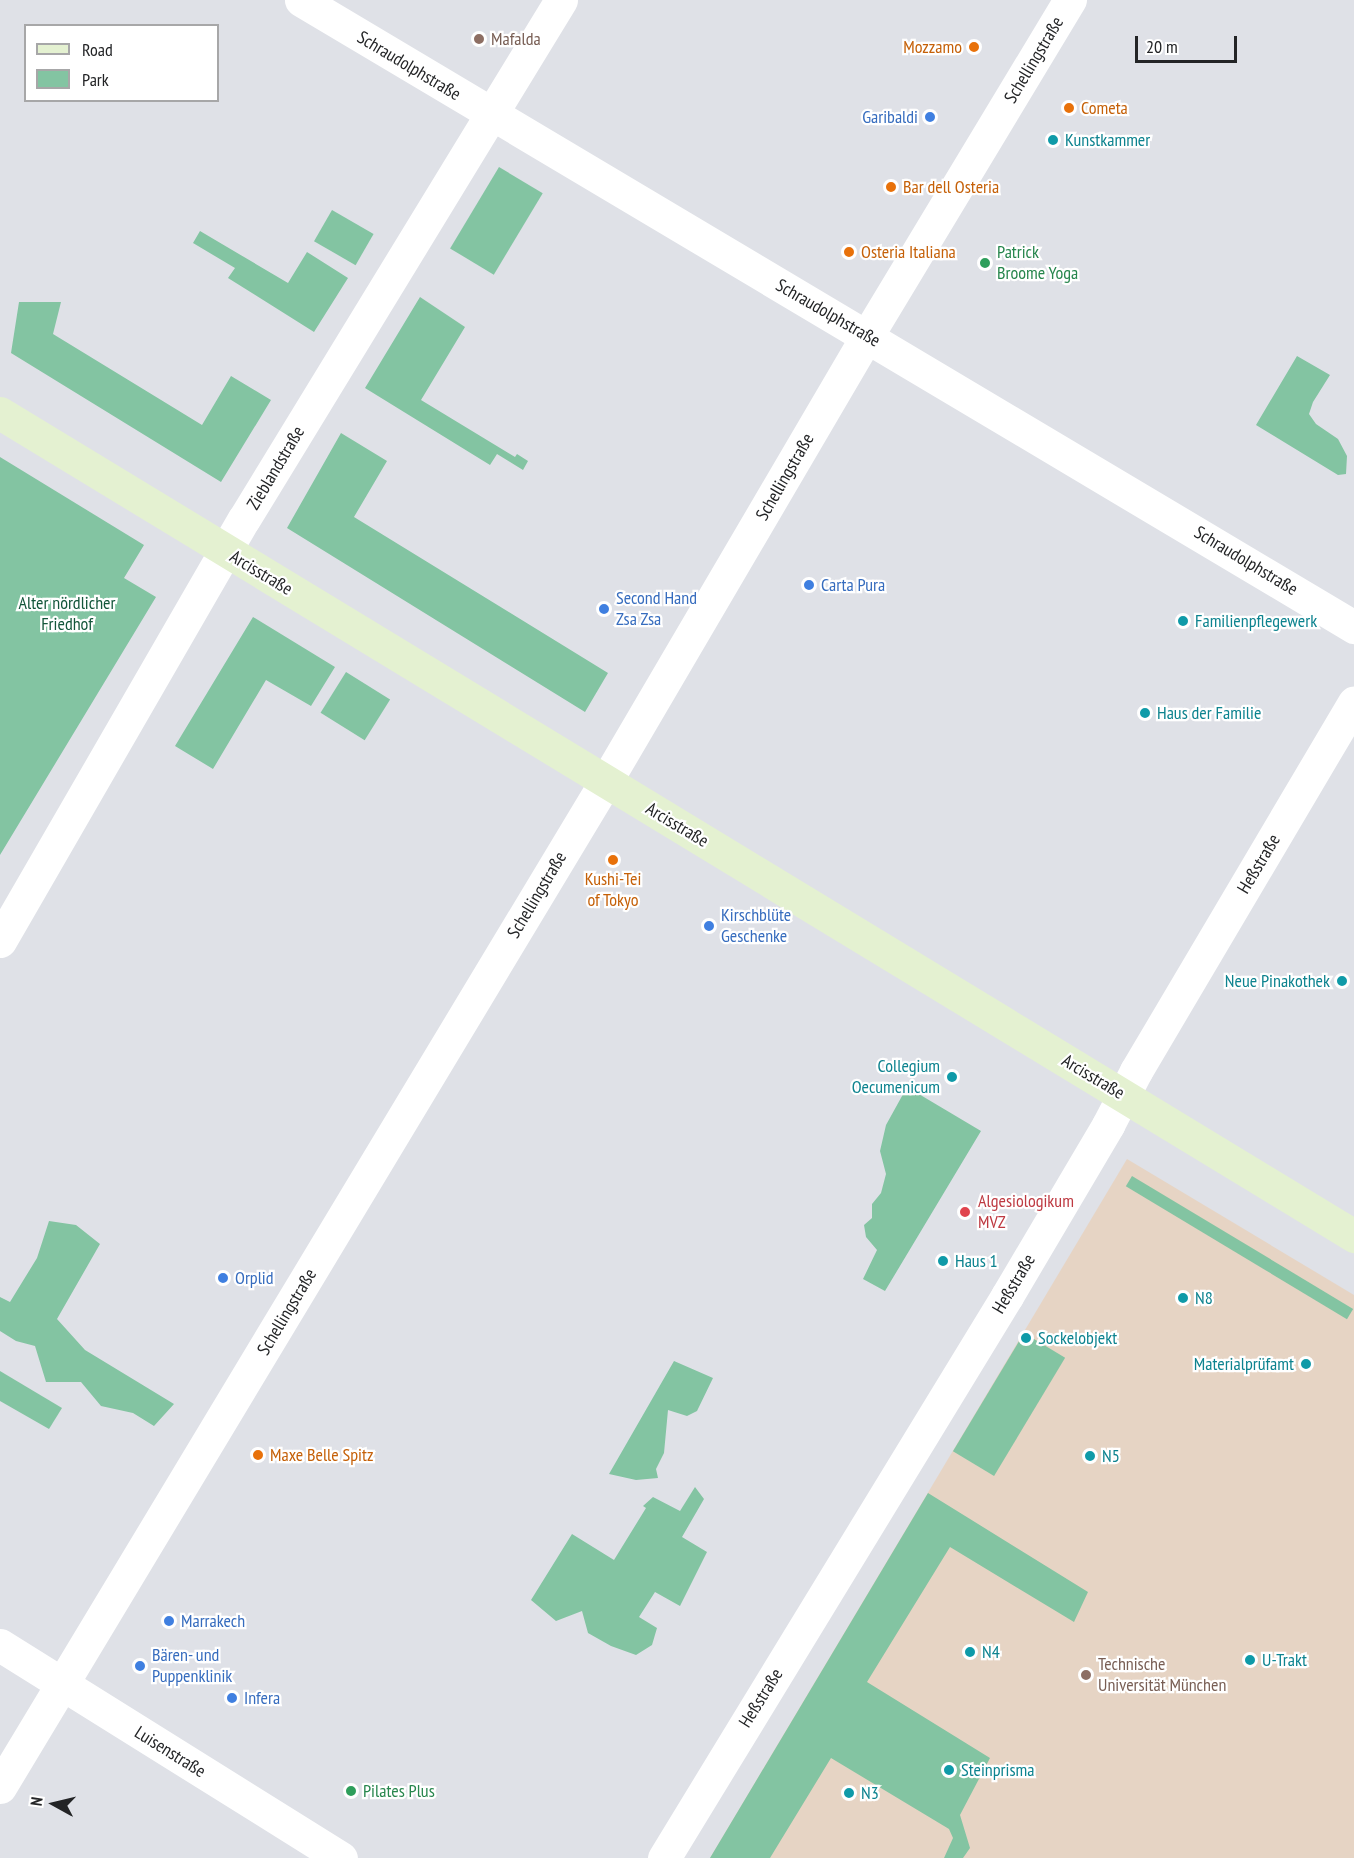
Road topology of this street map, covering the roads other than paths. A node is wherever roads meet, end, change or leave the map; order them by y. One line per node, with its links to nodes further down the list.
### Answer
1 (301, 0): 4 (street, Schraudolphstraße)
2 (561, 0): 4 (street, Zieblandstraße)
3 (1070, 0): 5 (street, Schellingstraße)
4 (491, 115): 5 (street, Schraudolphstraße); 7 (street, Zieblandstraße)
5 (867, 336): 8 (street, Schraudolphstraße); 10 (street, Schellingstraße)
6 (0, 413): 7 (main road, Arcisstraße)
7 (227, 552): 10 (main road, Arcisstraße); 11 (street, Zieblandstraße)
8 (1354, 627)
9 (1354, 703): 12 (street, Heßstraße)
10 (606, 781): 12 (main road, Arcisstraße); 15 (street, Schellingstraße)
11 (0, 940)
12 (1124, 1095): 13 (main road, Arcisstraße); 18 (street, Heßstraße)
13 (1354, 1236)
14 (0, 1646): 15 (street, Luisenstraße)
15 (62, 1685): 16 (street, Schellingstraße); 17 (street, Luisenstraße)
16 (0, 1787)
17 (340, 1858)
18 (664, 1858)

